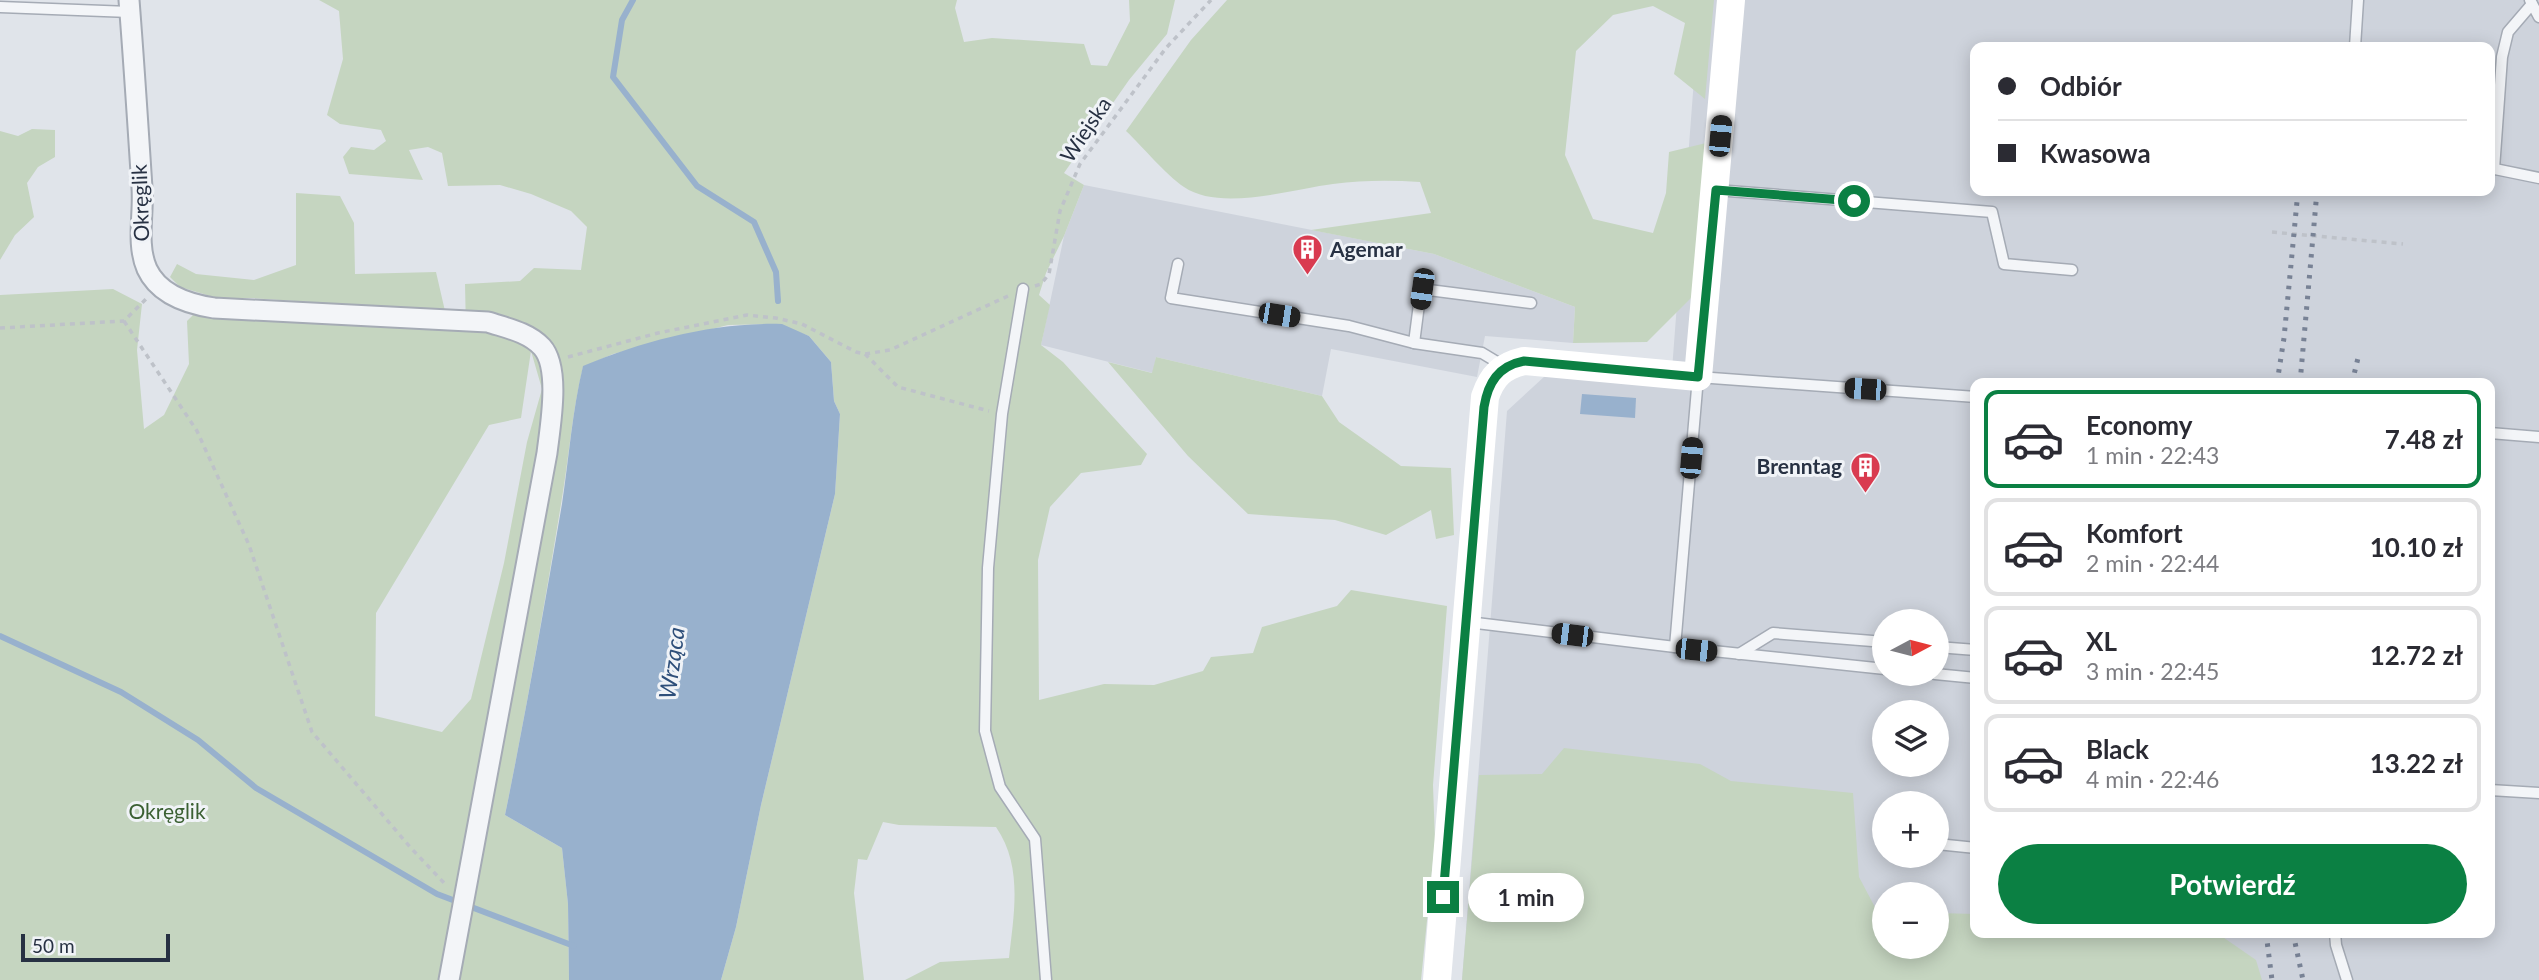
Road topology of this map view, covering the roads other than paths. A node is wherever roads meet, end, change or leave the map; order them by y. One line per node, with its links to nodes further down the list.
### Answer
1 (1731, 0): 11 (street)
2 (2358, 0): 7 (lane)
3 (2530, 2): 6 (lane); 8 (lane)
4 (129, 6): 5 (lane); 36 (street, Okręglik)
5 (0, 8)
6 (2539, 17)
7 (2355, 42)
8 (2495, 135)
9 (2495, 169): 10 (lane)
10 (2539, 178)
11 (1716, 190): 13 (lane); 18 (street)
12 (1178, 264): 16 (lane)
13 (2072, 270)
14 (1023, 289): 37 (lane)
15 (1531, 303): 16 (lane)
16 (1414, 343): 17 (lane)
17 (1505, 367): 18 (street); 22 (street)
18 (1698, 377): 19 (lane); 24 (lane)
19 (1970, 397)
20 (2495, 433): 21 (lane)
21 (2539, 437)
22 (1465, 622): 24 (lane); 38 (street)
23 (1872, 641): 27 (lane)
24 (1675, 647): 27 (lane)
25 (1950, 648): 26 (lane)
26 (1970, 650)
27 (1739, 654): 28 (lane)
28 (1872, 668)
29 (1950, 675): 30 (lane)
30 (1970, 677)
31 (2495, 790): 32 (lane)
32 (2539, 793)
33 (1949, 845): 34 (lane)
34 (1970, 847)
35 (2335, 938): 39 (lane)
36 (449, 980)
37 (1045, 980)
38 (1437, 980)
39 (2347, 980)

